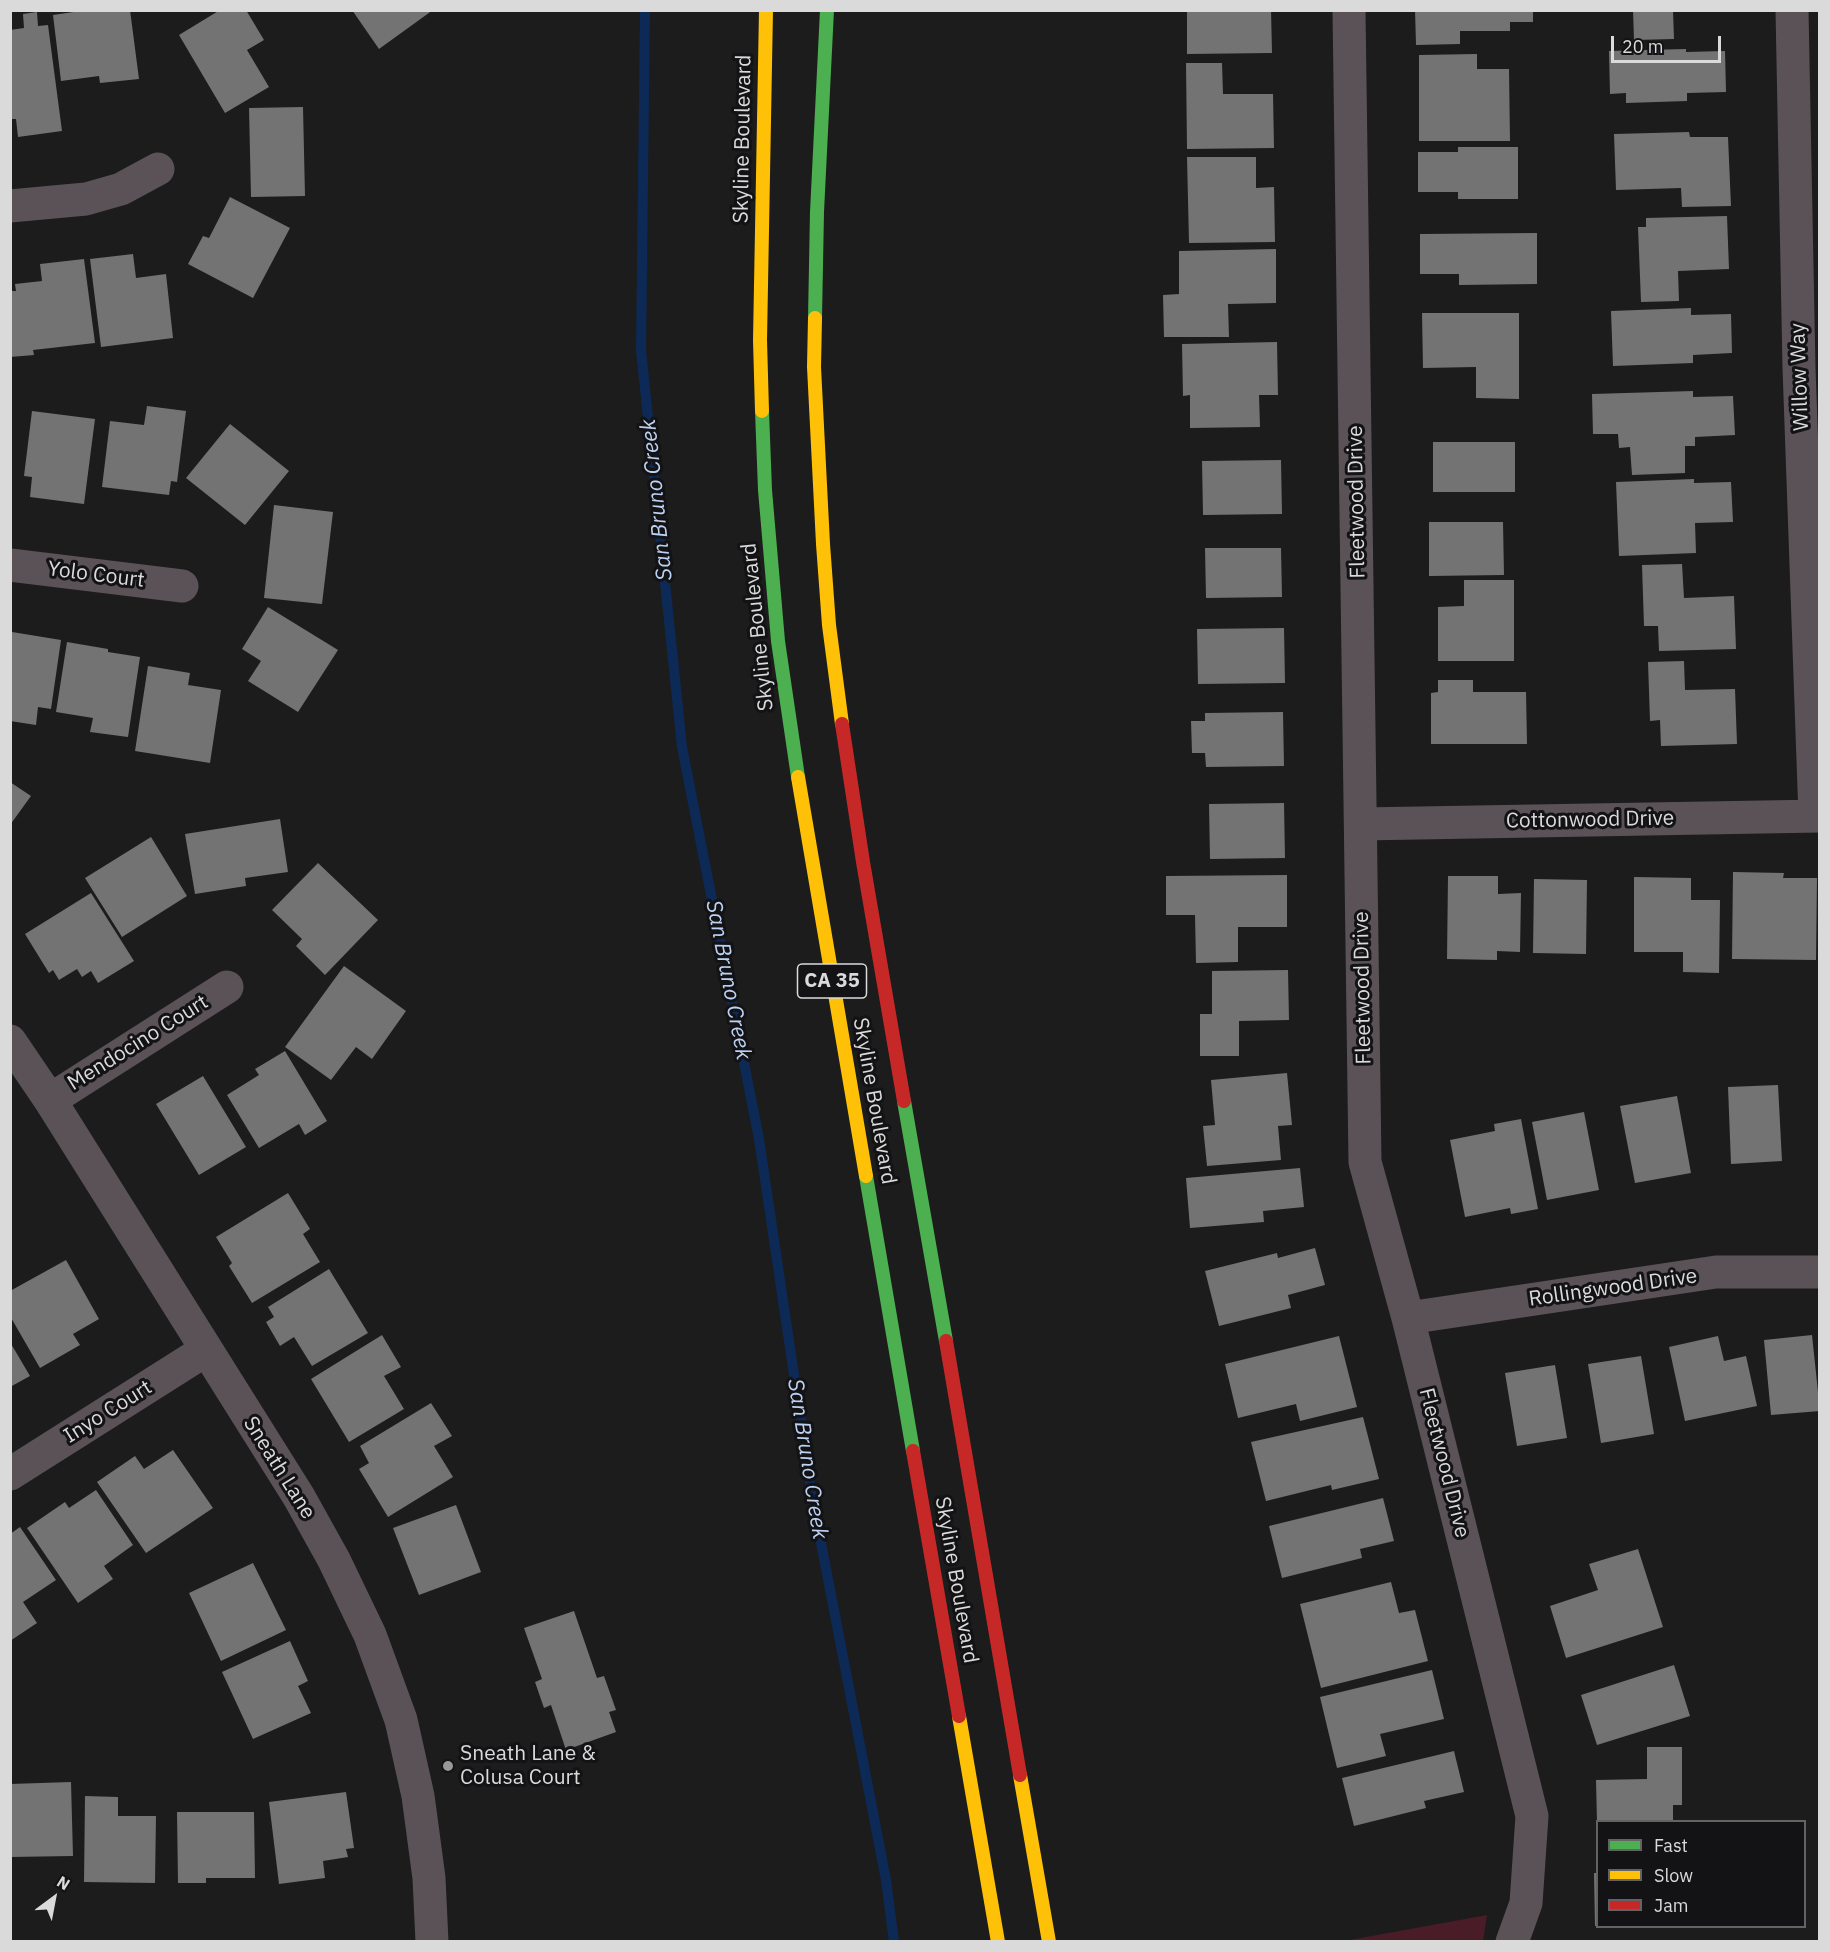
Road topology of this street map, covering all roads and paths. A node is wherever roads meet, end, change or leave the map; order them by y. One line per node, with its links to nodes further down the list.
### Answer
1 (766, 10): 20 (main road, Skyline Boulevard / CA 35)
2 (827, 10): 21 (main road, Skyline Boulevard / CA 35)
3 (1349, 10): 11 (street, Fleetwood Drive)
4 (1792, 10): 7 (street, Willow Way)
5 (158, 169): 6 (street)
6 (10, 206)
7 (1809, 368): 10 (street, Willow Way)
8 (10, 564): 9 (street, Yolo Court)
9 (182, 586)
10 (1817, 816): 11 (street, Cottonwood Drive)
11 (1361, 824): 16 (street, Fleetwood Drive)
12 (227, 987): 14 (street, Mendocino Court)
13 (10, 1041): 14 (street, Sneath Lane)
14 (50, 1100): 17 (street, Sneath Lane)
15 (1820, 1272): 16 (street, Rollingwood Drive)
16 (1408, 1318): 22 (street, Fleetwood Drive)
17 (206, 1350): 18 (street, Inyo Court); 19 (street, Sneath Lane)
18 (10, 1474)
19 (432, 1941)
20 (998, 1941)
21 (1049, 1941)
22 (1512, 1941)

